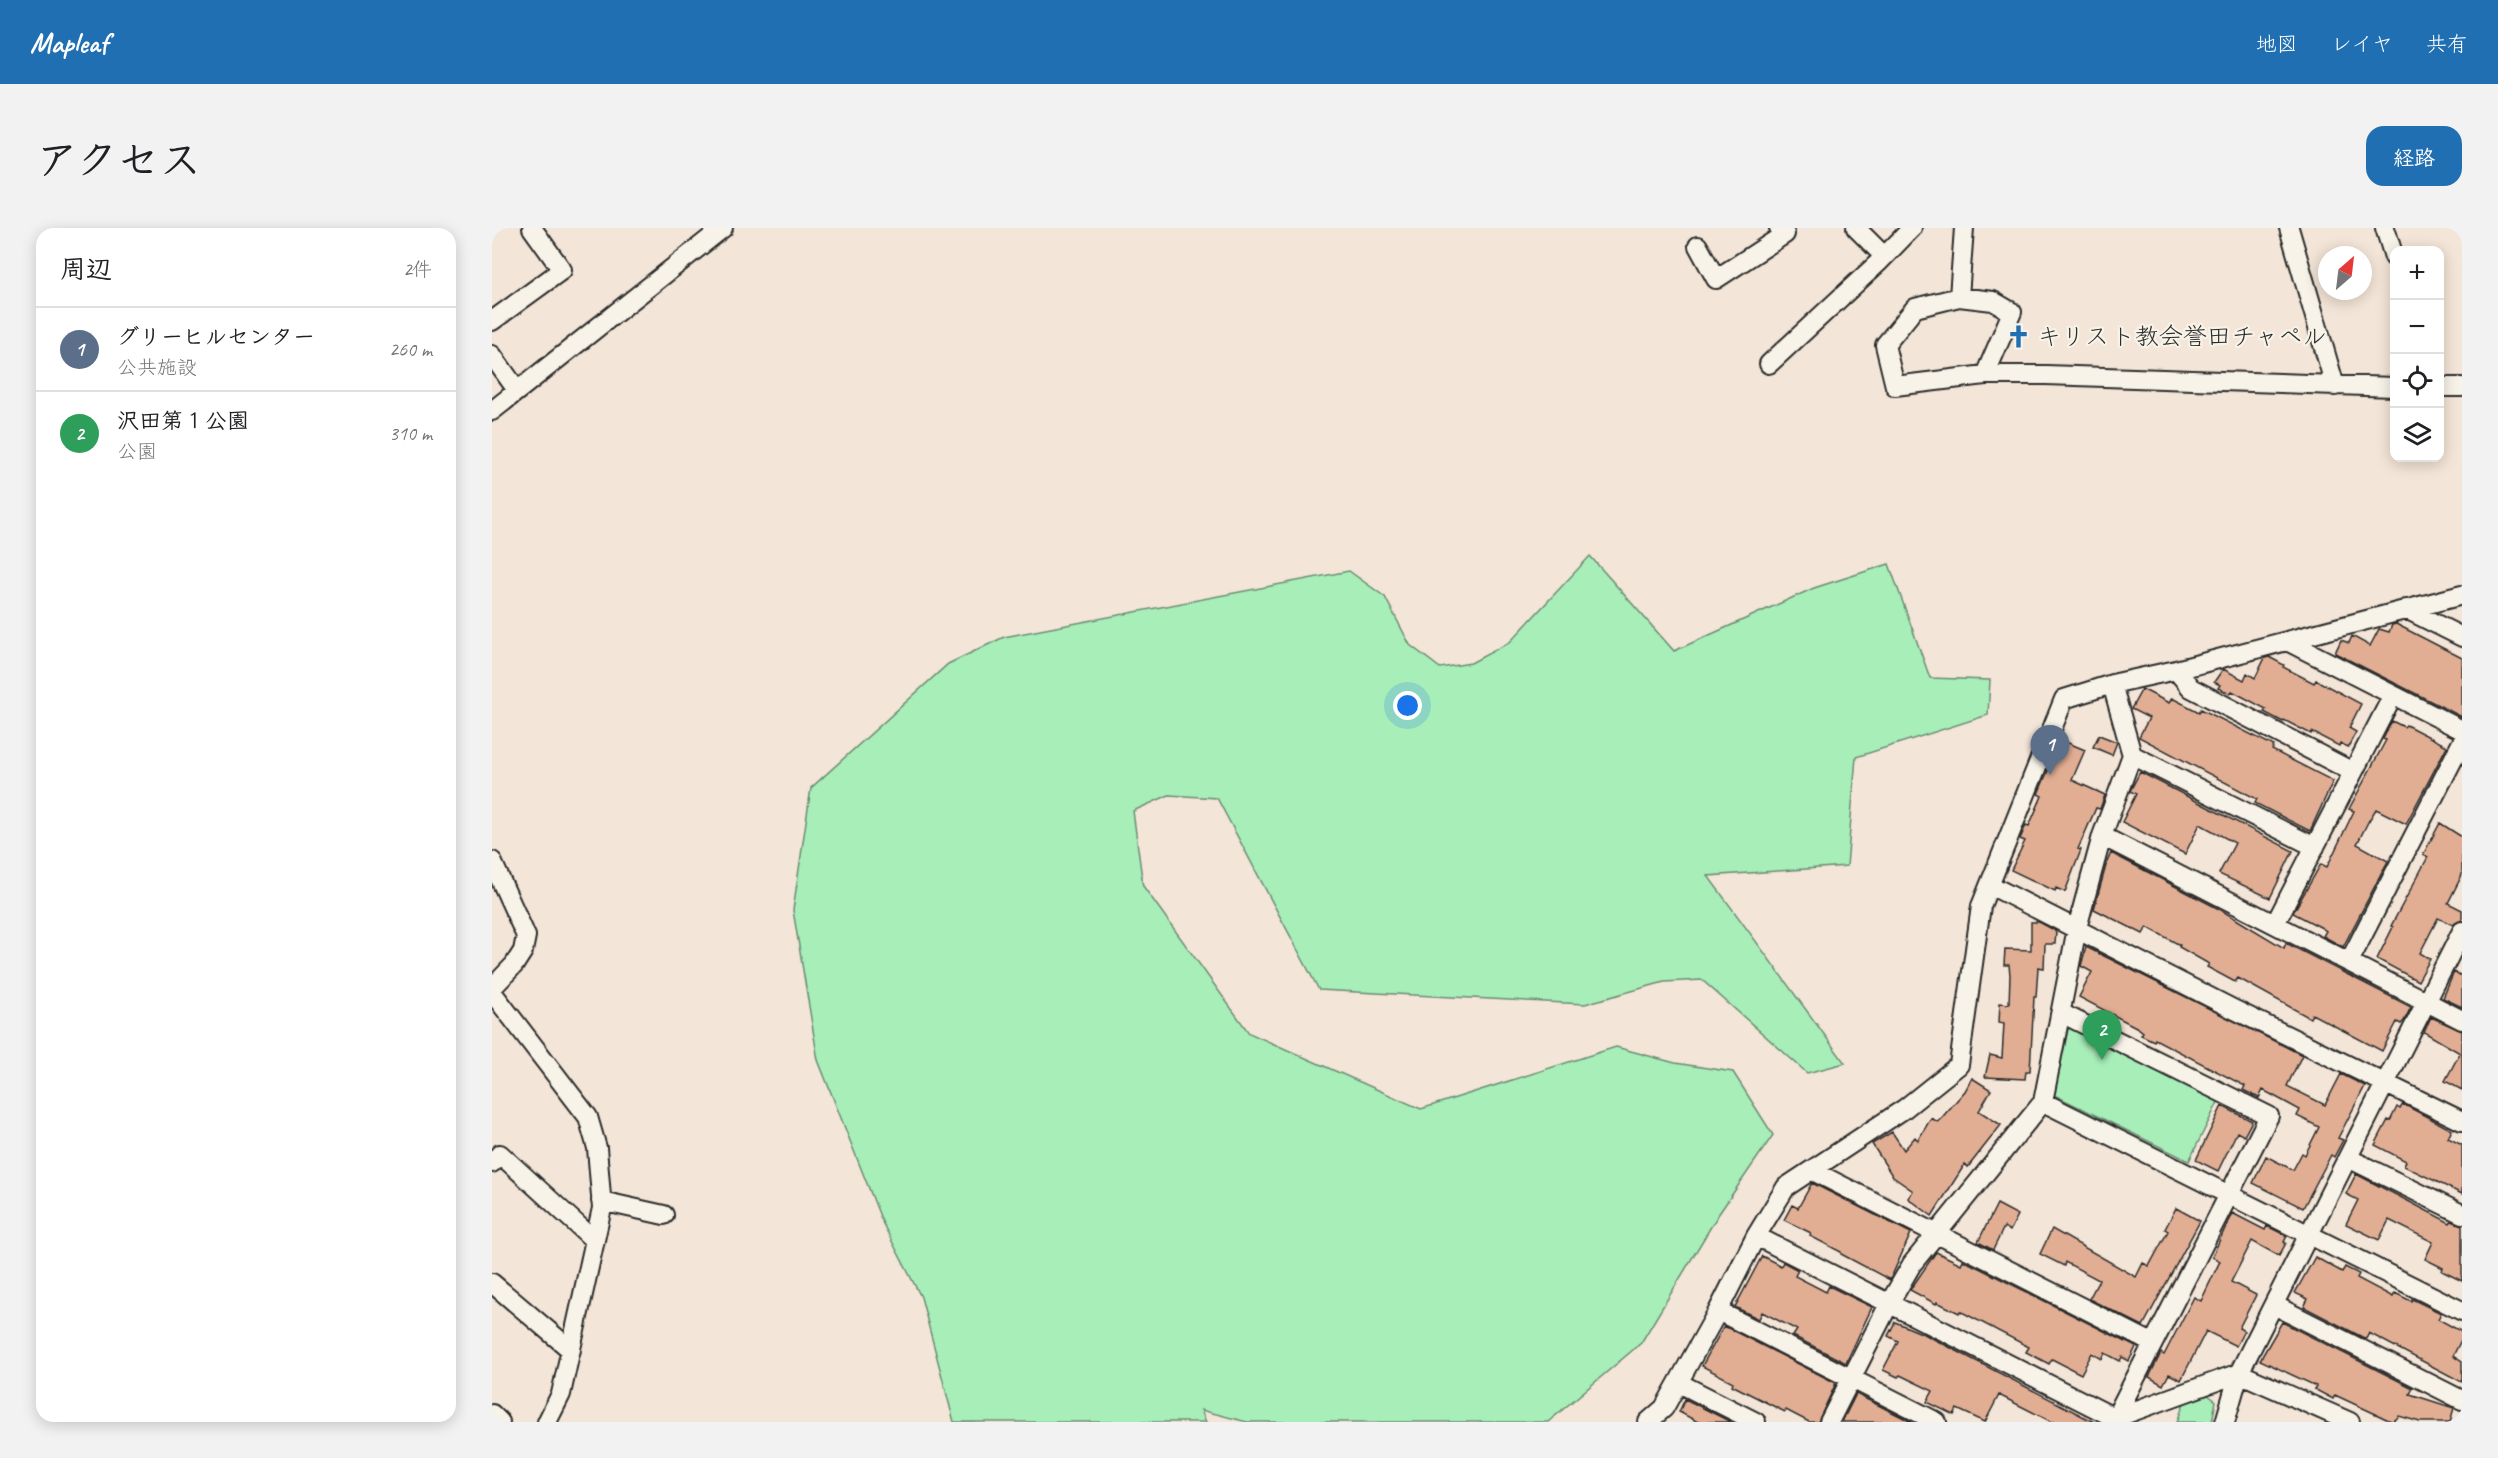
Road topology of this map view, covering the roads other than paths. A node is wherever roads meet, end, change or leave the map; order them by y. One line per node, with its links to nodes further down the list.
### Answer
1 (532, 228): 13 (street)
2 (723, 228): 21 (street)
3 (1779, 228): 9 (street)
4 (1856, 228): 11 (street)
5 (1912, 228): 11 (street)
6 (1964, 228): 12 (street)
7 (2289, 228): 17 (street)
8 (2385, 228): 10 (street)
9 (1698, 246)
10 (2391, 246)
11 (1884, 256): 15 (street)
12 (1959, 297): 16 (street); 16 (street)
13 (492, 321)
14 (492, 355): 21 (street)
15 (1769, 364)
16 (1985, 375): 17 (street)
17 (2335, 386): 18 (street)
18 (2390, 387)
19 (2444, 387): 20 (street)
20 (2462, 387)
21 (517, 390): 22 (street)
22 (492, 411)
23 (2462, 596): 24 (street)
24 (2406, 609): 25 (street); 26 (street)
25 (2462, 637)
26 (2287, 641): 27 (street); 29 (street)
27 (2176, 670): 28 (street); 33 (street)
28 (2112, 684): 32 (street); 37 (street)
29 (2393, 695): 30 (street); 33 (street)
30 (2462, 730)
31 (2462, 742): 41 (street)
32 (2132, 755): 34 (street); 35 (street)
33 (2353, 772): 35 (street)
34 (2102, 836): 38 (street); 39 (street)
35 (2315, 847): 38 (street)
36 (492, 861): 42 (street)
37 (1990, 885): 39 (street); 51 (street)
38 (2275, 924): 41 (street)
39 (2077, 928): 44 (street); 46 (street)
40 (2462, 931): 43 (street)
41 (2349, 962): 43 (street)
42 (492, 990): 53 (street)
43 (2426, 1002): 45 (street); 46 (street)
44 (2061, 1013): 47 (street); 52 (street)
45 (2462, 1020)
46 (2385, 1083): 48 (street); 49 (street)
47 (2043, 1102): 52 (street); 56 (street)
48 (2462, 1121)
49 (2348, 1158): 54 (street); 57 (street)
50 (492, 1163): 59 (street)
51 (1813, 1171): 56 (street); 58 (street)
52 (2230, 1196): 57 (street); 65 (street)
53 (601, 1201): 55 (street); 59 (street)
54 (2462, 1214)
55 (664, 1215)
56 (1936, 1233): 61 (street); 65 (street)
57 (2309, 1235): 62 (street); 64 (street)
58 (1756, 1236): 61 (street); 63 (street)
59 (594, 1240): 66 (street)
60 (492, 1283): 66 (street)
61 (1889, 1304): 68 (street); 72 (street)
62 (2274, 1305): 67 (street); 70 (street)
63 (1718, 1311): 68 (street); 69 (street)
64 (2462, 1311)
65 (2152, 1343): 72 (street)
66 (571, 1350): 74 (street)
67 (2239, 1373): 72 (street); 79 (street); 80 (street)
68 (1851, 1378): 77 (street); 78 (street)
69 (1679, 1383): 75 (street); 76 (street)
70 (2462, 1400)
71 (492, 1414): 73 (street)
72 (2114, 1420)
73 (500, 1422)
74 (546, 1422)
75 (1648, 1422)
76 (1756, 1422)
77 (1829, 1422)
78 (1937, 1422)
79 (2225, 1422)
80 (2350, 1422)

